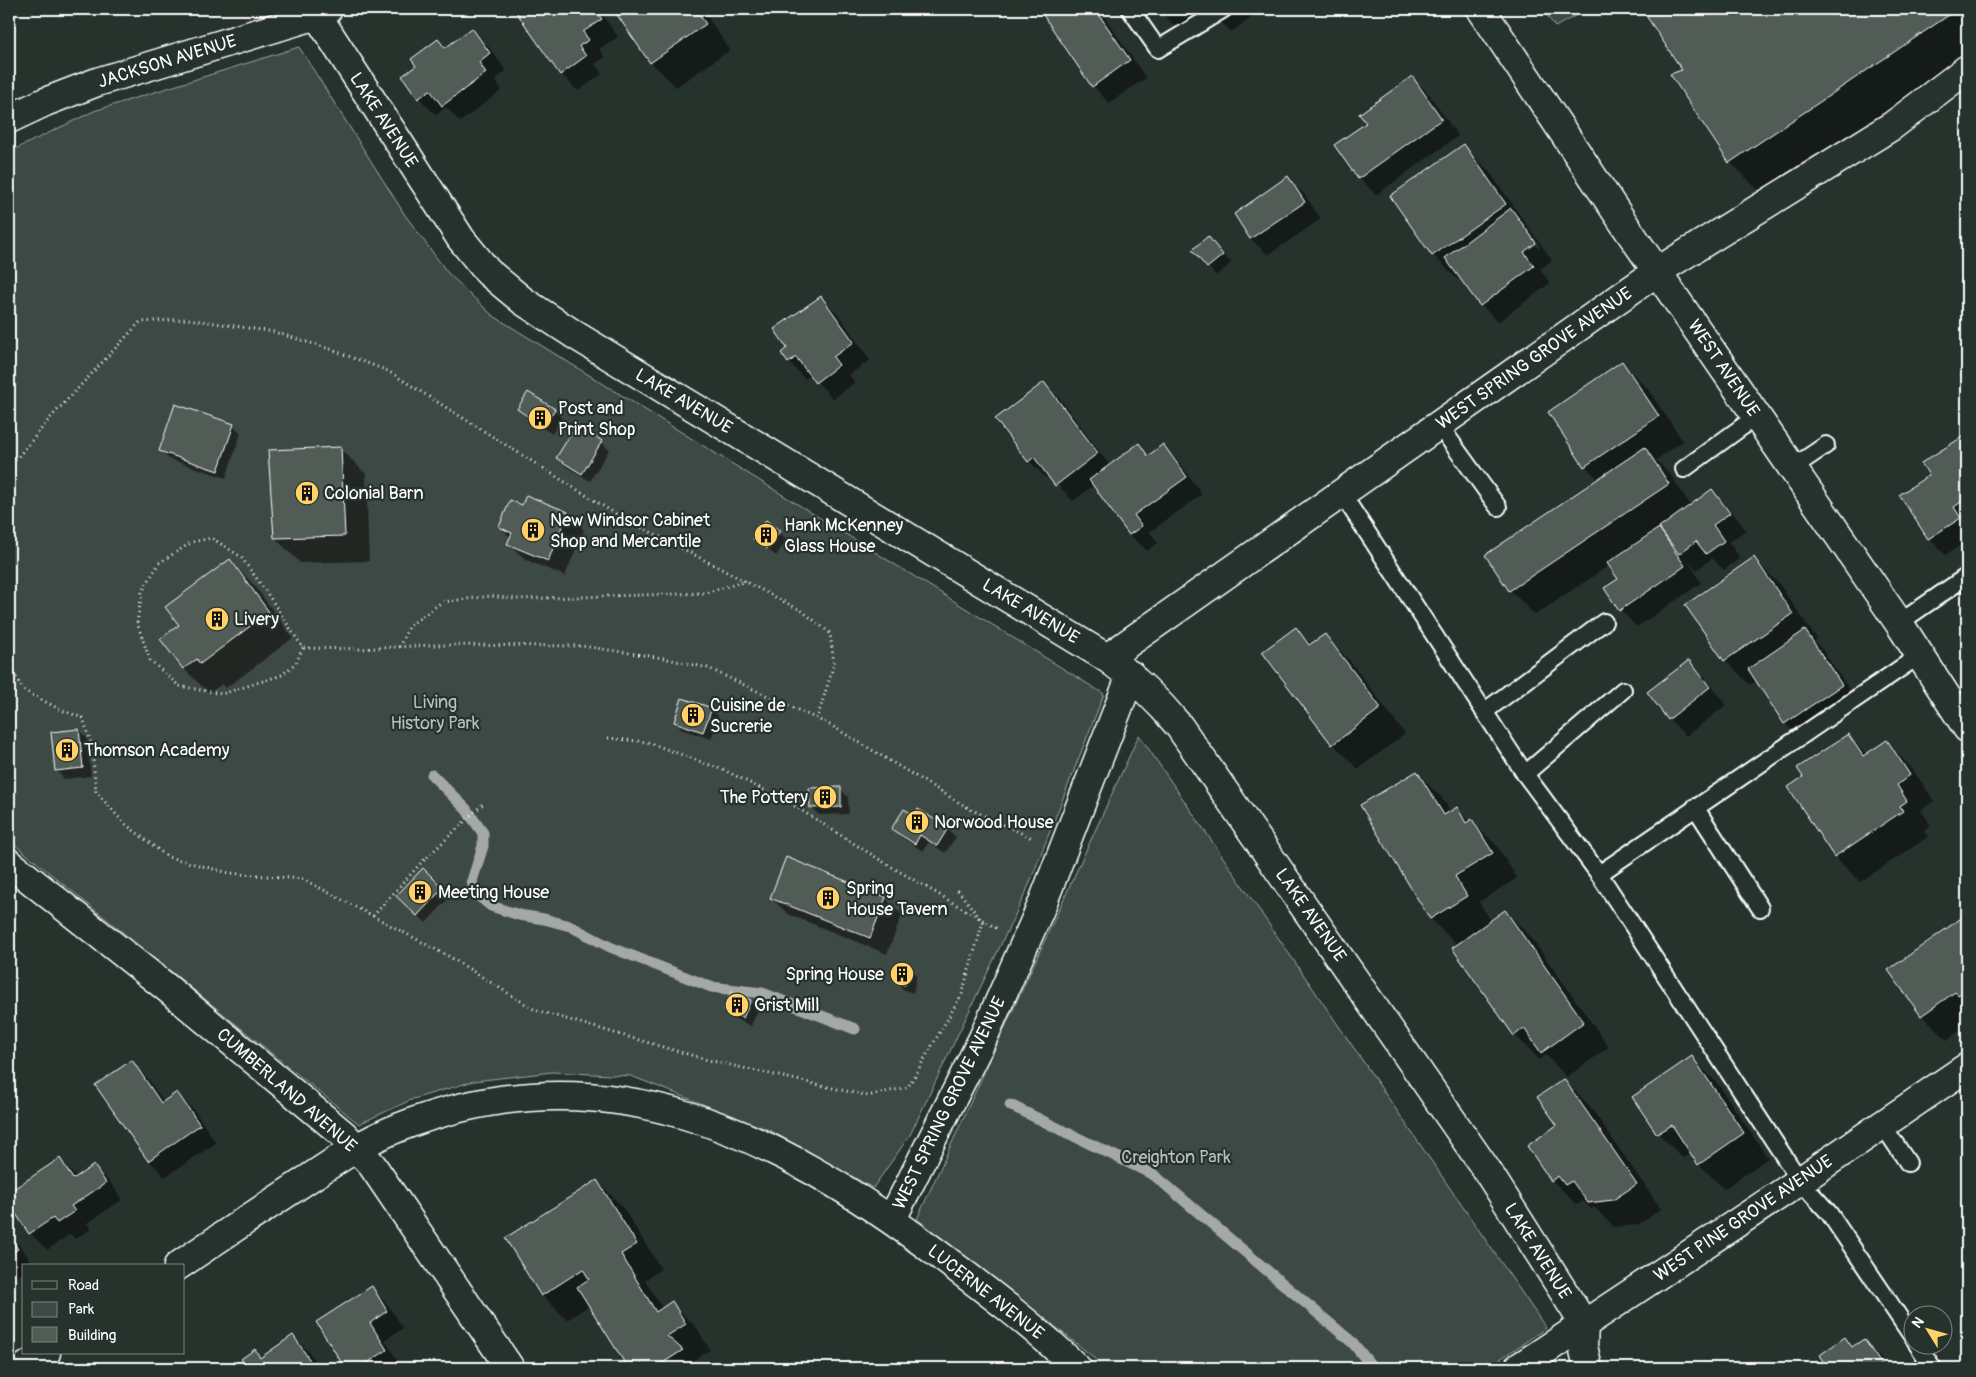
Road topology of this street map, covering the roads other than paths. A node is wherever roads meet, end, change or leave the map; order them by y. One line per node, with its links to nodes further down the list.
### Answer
1 (1130, 9): 2 (lane)
2 (1224, 9)
3 (1481, 9): 7 (street, WEST AVENUE)
4 (320, 11): 6 (street, JACKSON AVENUE); 19 (street, LAKE AVENUE)
5 (1967, 69): 7 (street, WEST SPRING GROVE AVENUE)
6 (9, 119)
7 (1658, 271): 8 (street, WEST AVENUE); 9 (street, WEST SPRING GROVE AVENUE)
8 (1757, 416): 11 (street, WEST AVENUE); 12 (lane)
9 (1438, 425): 13 (street, WEST SPRING GROVE AVENUE); 14 (lane)
10 (1826, 445): 11 (lane)
11 (1792, 468): 17 (street, WEST AVENUE)
12 (1684, 469)
13 (1342, 494): 19 (street, WEST SPRING GROVE AVENUE); 22 (lane)
14 (1498, 507)
15 (1967, 576): 17 (lane)
16 (1604, 622): 22 (lane)
17 (1899, 623): 18 (street, WEST AVENUE)
18 (1920, 655): 23 (street, WEST AVENUE); 25 (lane)
19 (1107, 658): 20 (street, LAKE AVENUE)
20 (1131, 675): 34 (street, WEST SPRING GROVE AVENUE); 36 (street, LAKE AVENUE)
21 (1623, 690): 24 (lane)
22 (1484, 712): 24 (lane)
23 (1967, 728)
24 (1525, 774): 27 (lane)
25 (1696, 807): 27 (lane); 28 (lane)
26 (9, 863): 31 (street, CUMBERLAND AVENUE)
27 (1600, 874): 33 (lane)
28 (1760, 908)
29 (1966, 1070): 30 (street, WEST PINE GROVE AVENUE)
30 (1882, 1124): 32 (lane); 33 (street, WEST PINE GROVE AVENUE)
31 (355, 1148): 34 (street, WEST SPRING GROVE AVENUE); 35 (street, WEST SPRING GROVE AVENUE); 41 (street, CUMBERLAND AVENUE)
32 (1908, 1163)
33 (1800, 1181): 36 (street, WEST PINE GROVE AVENUE); 37 (lane)
34 (892, 1220): 42 (street, LUCERNE AVENUE)
35 (181, 1264)
36 (1584, 1324): 43 (street, WEST PINE GROVE AVENUE); 44 (street)
37 (1904, 1324)
38 (45, 1354): 40 (street)
39 (1924, 1354): 45 (lane)
40 (24, 1368)
41 (510, 1368)
42 (1077, 1368)
43 (1518, 1368)
44 (1588, 1368)
45 (1933, 1368)

